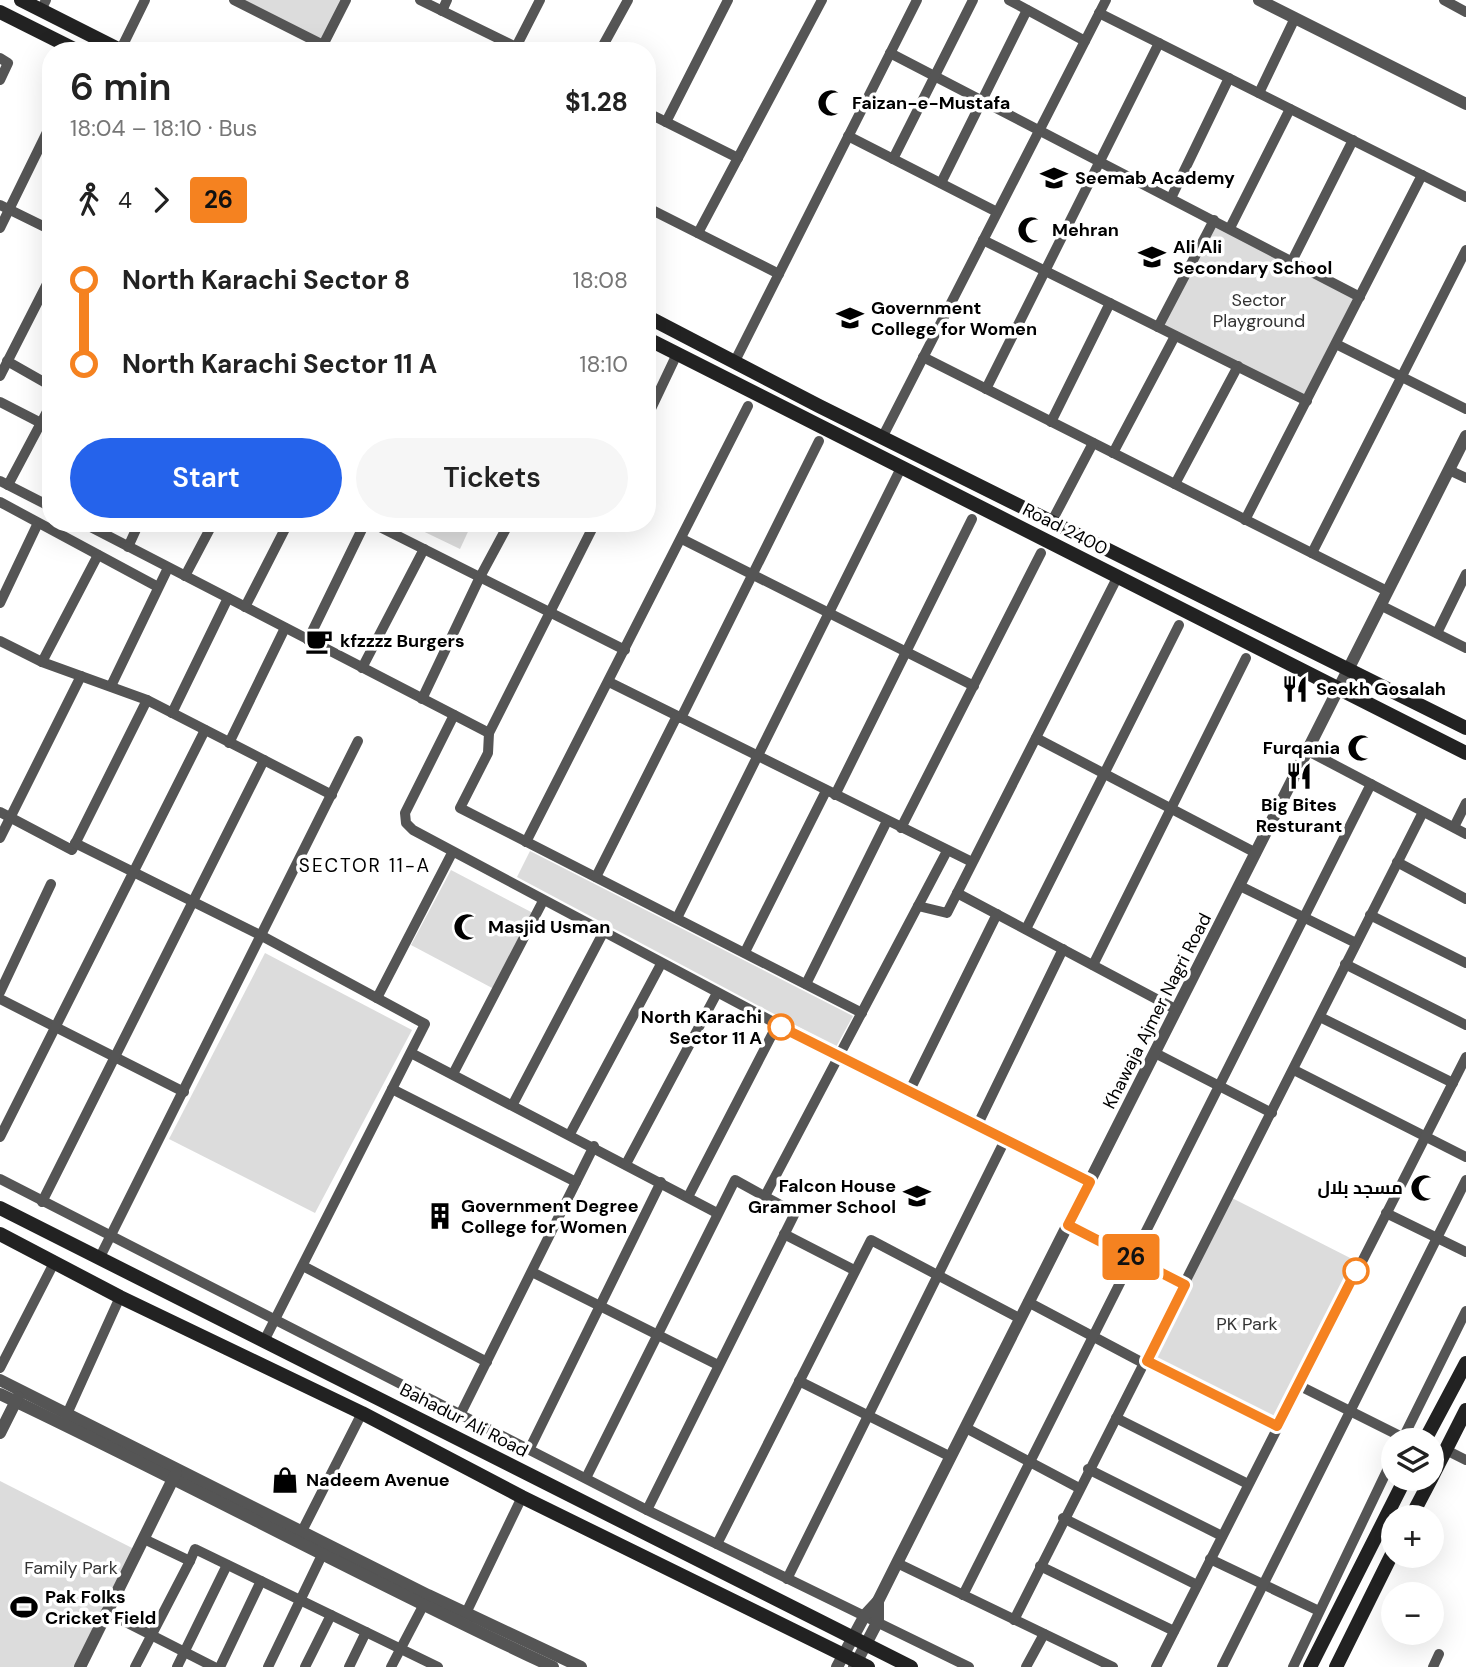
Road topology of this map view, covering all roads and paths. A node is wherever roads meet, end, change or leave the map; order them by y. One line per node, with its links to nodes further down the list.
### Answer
1 (21, 0): 17 (main road)
2 (145, 0): 27 (street)
3 (234, 0): 28 (street)
4 (346, 0): 29 (street)
5 (420, 0): 19 (street)
6 (447, 0): 19 (street)
7 (540, 0): 31 (street)
8 (628, 0): 32 (street)
9 (727, 0): 44 (street)
10 (822, 0): 49 (street)
11 (917, 0): 34 (street)
12 (973, 0): 36 (street)
13 (1009, 0): 18 (street)
14 (1106, 0): 22 (street)
15 (1259, 0): 23 (street)
16 (1444, 0): 21 (street)
17 (43, 5): 26 (main road)
18 (1027, 10): 24 (street); 40 (street)
19 (442, 11): 30 (street)
20 (0, 12): 25 (main road)
21 (1466, 12)
22 (1099, 13): 24 (street); 33 (street)
23 (1294, 18): 39 (street); 41 (street)
24 (1085, 41): 45 (street)
25 (60, 42)
26 (107, 42)
27 (125, 42)
28 (311, 42)
29 (325, 42)
30 (506, 42)
31 (523, 42)
32 (605, 42)
33 (1159, 43): 37 (street); 51 (street)
34 (890, 53): 36 (street); 46 (street)
35 (0, 58): 38 (street)
36 (934, 76): 40 (street); 50 (street)
37 (1229, 78): 39 (street); 55 (street)
38 (0, 79)
39 (1259, 93): 42 (street)
40 (983, 100): 45 (street); 53 (street)
41 (1466, 104)
42 (1290, 109): 48 (street); 62 (street)
43 (656, 117): 44 (street)
44 (666, 122): 49 (street)
45 (1040, 129): 51 (street); 58 (street)
46 (848, 136): 50 (street); 68 (street)
47 (42, 140): 56 (street)
48 (1353, 140): 52 (street); 66 (street)
49 (738, 158): 63 (street)
50 (893, 159): 53 (street)
51 (1102, 162): 55 (street); 67 (street)
52 (1422, 175): 54 (street); 70 (street)
53 (941, 183): 58 (street)
54 (1466, 197)
55 (1171, 198): 59 (street)
56 (5, 207): 60 (street); 61 (street)
57 (656, 212): 63 (street)
58 (998, 212): 64 (street)
59 (1214, 220): 62 (street); 73 (street)
60 (42, 226)
61 (0, 228)
62 (1230, 228): 66 (street)
63 (698, 233): 68 (street)
64 (983, 240): 67 (street); 78 (street)
65 (1466, 250): 83 (street)
66 (1292, 261): 70 (street)
67 (1045, 271): 71 (street); 85 (street)
68 (779, 274): 80 (street)
69 (42, 294): 79 (street)
70 (1360, 297): 76 (street)
71 (1110, 303): 73 (street); 94 (street)
72 (656, 321): 80 (main road, Road 2400)
73 (1158, 327): 74 (street)
74 (1175, 335): 81 (street); 100 (street)
75 (656, 343): 77 (main road, Road 2400)
76 (1336, 344): 83 (street); 87 (street)
77 (677, 354): 86 (street); 95 (main road, Road 2400)
78 (923, 357): 85 (street); 96 (street)
79 (8, 361): 82 (street); 84 (street)
80 (735, 361): 90 (main road, Road 2400)
81 (1238, 366): 87 (street); 105 (street)
82 (0, 376)
83 (1401, 377): 91 (street); 126 (street)
84 (42, 381)
85 (986, 389): 94 (street)
86 (656, 398)
87 (1307, 401): 109 (street)
88 (0, 402): 93 (street)
89 (748, 406): 122 (street)
90 (820, 406): 95 (main road); 96 (main road, Road 2400)
91 (1466, 409)
92 (42, 418): 93 (street)
93 (39, 422): 104 (street)
94 (1051, 422): 99 (street)
95 (812, 423): 101 (main road, Road 2400)
96 (883, 436): 110 (main road, Road 2400)
97 (1466, 436): 102 (street, Khawaja Ajmer Nagri Road)
98 (819, 441): 130 (street)
99 (1093, 443): 100 (street); 110 (street)
100 (1113, 453): 105 (street)
101 (901, 468): 132 (main road, Road 2400); 141 (street)
102 (1449, 470): 103 (street); 135 (street, Khawaja Ajmer Nagri Road)
103 (1466, 478)
104 (4, 483): 107 (street)
105 (1175, 484): 109 (street)
106 (0, 502): 111 (street)
107 (42, 502)
108 (972, 519): 149 (street)
109 (1245, 520): 126 (street)
110 (1052, 521): 153 (main road, Road 2400)
111 (38, 523): 112 (street); 137 (street)
112 (42, 525)
113 (55, 532): 127 (street)
114 (100, 532): 123 (street)
115 (135, 532): 123 (street)
116 (208, 532): 131 (street)
117 (283, 532): 139 (street)
118 (361, 532): 145 (street)
119 (390, 532): 124 (street)
120 (504, 532): 133 (street)
121 (591, 532): 140 (street)
122 (682, 538): 130 (street); 148 (street)
123 (128, 547): 128 (street)
124 (424, 549): 133 (street); 152 (street)
125 (1041, 553): 157 (street)
126 (1312, 553): 135 (street)
127 (98, 555): 134 (street); 151 (street)
128 (168, 568): 131 (street); 134 (street)
129 (1466, 574): 144 (street)
130 (752, 575): 141 (street); 163 (street)
131 (185, 576): 136 (street)
132 (1118, 576): 158 (main road, Road 2400); 167 (street)
133 (480, 577): 140 (street); 159 (street)
134 (159, 587): 156 (street)
135 (1387, 591): 138 (street, Khawaja Ajmer Nagri Road)
136 (228, 598): 139 (street); 161 (street)
137 (0, 603)
138 (1381, 605): 144 (street); 153 (street, Khawaja Ajmer Nagri Road)
139 (245, 607): 143 (street)
140 (551, 615): 148 (street); 166 (street)
141 (828, 615): 149 (street); 172 (street)
142 (1178, 625): 174 (street)
143 (285, 628): 145 (street); 169 (street)
144 (1437, 633): 147 (street)
145 (308, 640): 152 (street)
146 (0, 641): 151 (street)
147 (1466, 648)
148 (625, 650): 155 (street)
149 (905, 653): 157 (street); 176 (street)
150 (1246, 658): 179 (street)
151 (42, 662): 154 (street)
152 (362, 668): 159 (street)
153 (1348, 671): 158 (street, Khawaja Ajmer Nagri Road); 164 (main road, Road 2400)
154 (81, 676): 156 (street); 182 (street)
155 (609, 682): 163 (street); 188 (street)
156 (111, 686): 160 (street)
157 (974, 686): 185 (street)
158 (1339, 688): 170 (street, Khawaja Ajmer Nagri Road); 171 (main road, Road 2400)
159 (422, 699): 162 (street)
160 (147, 700): 161 (street); 189 (street)
161 (172, 713): 165 (street)
162 (454, 715): 166 (street); 191 (street)
163 (679, 717): 172 (street); 196 (street)
164 (1466, 728)
165 (205, 730): 169 (street); 195 (street)
166 (489, 733): 188 (street)
167 (1035, 738): 174 (street); 193 (street)
168 (358, 741): 177 (street)
169 (229, 743): 173 (street)
170 (1308, 751): 175 (street); 192 (street, Khawaja Ajmer Nagri Road)
171 (1466, 752)
172 (758, 757): 176 (street); 207 (street)
173 (264, 760): 177 (street); 201 (street)
174 (1106, 775): 179 (street); 208 (street)
175 (1371, 785): 181 (street); 206 (street)
176 (830, 793): 183 (street); 213 (street)
177 (331, 795): 210 (street)
178 (1466, 803): 184 (street)
179 (1172, 810): 192 (street); 217 (street)
180 (0, 812): 182 (street)
181 (1423, 812): 184 (street); 194 (street)
182 (11, 818): 187 (street); 189 (street)
183 (887, 821): 185 (street); 218 (street)
184 (1454, 827): 186 (street)
185 (901, 828): 190 (street)
186 (1466, 834)
187 (0, 838)
188 (526, 842): 196 (street)
189 (75, 843): 195 (street)
190 (947, 850): 193 (street); 203 (street)
191 (452, 853): 202 (street); 221 (street)
192 (1256, 853): 198 (street, Khawaja Ajmer Nagri Road)
193 (972, 862): 199 (street)
194 (1397, 862): 200 (street); 205 (street)
195 (133, 872): 201 (street); 228 (street)
196 (596, 877): 207 (street)
197 (51, 884): 219 (street)
198 (1240, 886): 206 (street); 223 (street, Khawaja Ajmer Nagri Road)
199 (957, 893): 203 (street); 204 (street)
200 (1466, 899)
201 (192, 901): 210 (street); 231 (street)
202 (543, 901): 209 (street); 235 (street)
203 (918, 906): 224 (street)
204 (997, 914): 208 (street); 240 (street)
205 (1370, 915): 211 (street); 214 (street)
206 (1304, 916): 211 (street); 237 (street)
207 (677, 918): 213 (street)
208 (1026, 929): 212 (street)
209 (603, 933): 215 (street); 241 (street)
210 (262, 936): 221 (street); 239 (street)
211 (1356, 943): 216 (street)
212 (1063, 949): 217 (street); 243 (street)
213 (745, 952): 218 (street)
214 (1466, 963)
215 (661, 964): 220 (street); 244 (street)
216 (1345, 964): 225 (street); 227 (street)
217 (1093, 965): 223 (street)
218 (806, 984): 224 (street)
219 (0, 992)
220 (717, 993): 226 (street); 250 (street)
221 (377, 998): 229 (street)
222 (0, 999): 228 (street)
223 (1177, 1010): 230 (street, Khawaja Ajmer Nagri Road)
224 (862, 1013): 232 (street)
225 (1320, 1017): 234 (street); 236 (street)
226 (777, 1025): 232 (street); 257 (street)
227 (1466, 1025)
228 (55, 1027): 231 (street); 246 (street)
229 (411, 1053): 235 (street); 238 (street)
230 (1155, 1053): 237 (street); 255 (street, Khawaja Ajmer Nagri Road)
231 (114, 1056): 239 (street); 258 (street)
232 (839, 1057): 240 (street); 256 (street)
233 (1466, 1057): 236 (street)
234 (1294, 1070): 242 (street); 245 (street)
235 (453, 1074): 241 (street)
236 (1452, 1083): 245 (street)
237 (1218, 1085): 242 (street); 268 (street)
238 (393, 1089): 253 (street); 271 (street)
239 (184, 1091): 264 (street)
240 (909, 1092): 243 (street)
241 (513, 1104): 244 (street)
242 (1272, 1113): 275 (street)
243 (977, 1126): 247 (street)
244 (570, 1134): 248 (street)
245 (1425, 1137): 249 (street); 261 (street)
246 (0, 1138)
247 (1004, 1140): 255 (street); 274 (street)
248 (594, 1146): 250 (street); 253 (street)
249 (1466, 1157)
250 (626, 1164): 254 (street)
251 (0, 1179): 258 (street)
252 (1466, 1180): 266 (street)
253 (576, 1182): 273 (street)
254 (660, 1182): 257 (street); 279 (street)
255 (1090, 1182): 262 (street, Khawaja Ajmer Nagri Road)
256 (765, 1196): 260 (street); 265 (street)
257 (688, 1197): 260 (street)
258 (42, 1202): 264 (street)
259 (0, 1208): 269 (main road, Bahadur Ali Road)
260 (718, 1213): 284 (street)
261 (1386, 1213): 266 (street); 294 (street)
262 (1068, 1225): 268 (street); 278 (street, Khawaja Ajmer Nagri Road)
263 (0, 1234): 270 (main road)
264 (112, 1234): 269 (street); 282 (street)
265 (785, 1234): 272 (street); 290 (street)
266 (1437, 1238): 267 (street); 298 (street)
267 (1466, 1252)
268 (1132, 1258): 275 (street); 285 (street)
269 (99, 1259): 276 (main road, Bahadur Ali Road)
270 (54, 1263): 277 (main road); 291 (street)
271 (303, 1266): 282 (street); 287 (street)
272 (854, 1270): 274 (street); 293 (street)
273 (532, 1272): 279 (street); 287 (street)
274 (939, 1275): 283 (street); 302 (street)
275 (1185, 1285): 288 (street)
276 (166, 1292): 281 (main road); 286 (main road, Bahadur Ali Road)
277 (120, 1297): 281 (main road); 300 (street)
278 (1028, 1302): 283 (street, Khawaja Ajmer Nagri Road); 285 (street)
279 (599, 1305): 284 (street); 310 (street)
280 (1466, 1311): 307 (street)
281 (155, 1313): 299 (main road)
282 (277, 1318): 286 (street); 301 (street)
283 (1019, 1318): 305 (street, Khawaja Ajmer Nagri Road)
284 (657, 1334): 290 (street); 318 (street)
285 (1091, 1336): 288 (street); 315 (street)
286 (264, 1341): 354 (main road, Bahadur Ali Road)
287 (487, 1362): 301 (street)
288 (1146, 1362): 303 (street); 304 (street)
289 (1466, 1363): 308 (main road)
290 (718, 1365): 324 (street)
291 (0, 1368)
292 (0, 1380): 296 (street)
293 (799, 1381): 302 (street); 329 (street)
294 (1300, 1386): 298 (street); 304 (street)
295 (0, 1394): 296 (street)
296 (19, 1396): 300 (street); 309 (street); 317 (street)
297 (1466, 1410): 311 (main road)
298 (1351, 1411): 306 (street); 339 (street)
299 (362, 1413): 323 (main road); 326 (street)
300 (66, 1414): 317 (street)
301 (460, 1415): 310 (street)
302 (869, 1417): 313 (street); 337 (street)
303 (1116, 1418): 316 (street); 320 (street)
304 (1277, 1426): 320 (street)
305 (966, 1428): 313 (street, Khawaja Ajmer Nagri Road); 315 (street)
306 (1383, 1428)
307 (1409, 1428)
308 (1431, 1428)
309 (0, 1433)
310 (530, 1448): 318 (street)
311 (1446, 1450): 312 (main road); 314 (street)
312 (1444, 1454)
313 (951, 1457): 333 (street, Khawaja Ajmer Nagri Road)
314 (1466, 1460)
315 (1028, 1461): 321 (street); 341 (street)
316 (1088, 1469): 321 (street); 327 (street)
317 (175, 1475): 326 (street); 328 (street)
318 (586, 1478): 324 (street)
319 (1381, 1483): 344 (street)
320 (1248, 1484): 327 (street)
321 (1079, 1488): 325 (street)
322 (1399, 1491): 378 (main road)
323 (522, 1497): 346 (street); 358 (main road)
324 (647, 1510): 329 (street)
325 (1063, 1518): 335 (street); 340 (street)
326 (300, 1535): 330 (street); 346 (street)
327 (1222, 1536): 331 (street)
328 (144, 1539): 332 (street); 345 (street)
329 (717, 1544): 337 (street)
330 (321, 1555): 342 (street); 343 (street)
331 (1210, 1559): 339 (street); 340 (street)
332 (190, 1561): 334 (street); 353 (street)
333 (897, 1563): 341 (street); 348 (street, Khawaja Ajmer Nagri Road)
334 (227, 1565): 338 (street); 356 (street)
335 (1040, 1566): 349 (street); 350 (street)
336 (1385, 1568): 379 (main road)
337 (787, 1579): 348 (street)
338 (261, 1581): 342 (street); 363 (street)
339 (1264, 1582): 344 (street); 376 (street)
340 (1197, 1586): 350 (street)
341 (963, 1595): 349 (street)
342 (300, 1601): 347 (street); 364 (street)
343 (423, 1606): 355 (street); 369 (street)
344 (1319, 1611): 377 (street)
345 (106, 1612): 353 (street); 359 (street)
346 (466, 1613): 370 (street)
347 (331, 1615): 351 (street); 365 (street)
348 (872, 1618): 354 (street, Khawaja Ajmer Nagri Road); 372 (street)
349 (1014, 1620): 352 (street)
350 (1174, 1631): 375 (street)
351 (366, 1632): 355 (street); 366 (street)
352 (1044, 1634): 373 (street); 374 (street)
353 (151, 1635): 356 (street); 360 (street)
354 (859, 1641): 358 (street, Khawaja Ajmer Nagri Road); 371 (main road, Bahadur Ali Road)
355 (401, 1648): 367 (street); 368 (street)
356 (184, 1652): 361 (street); 362 (street)
357 (1439, 1654): 380 (street)
358 (852, 1663)
359 (80, 1667)
360 (135, 1667)
361 (177, 1667)
362 (214, 1667)
363 (220, 1667)
364 (268, 1667)
365 (305, 1667)
366 (349, 1667)
367 (391, 1667)
368 (438, 1667)
369 (553, 1667)
370 (581, 1667)
371 (911, 1667)
372 (969, 1667)
373 (1026, 1667)
374 (1113, 1667)
375 (1156, 1667)
376 (1222, 1667)
377 (1293, 1667)
378 (1310, 1667)
379 (1336, 1667)
380 (1433, 1667)

